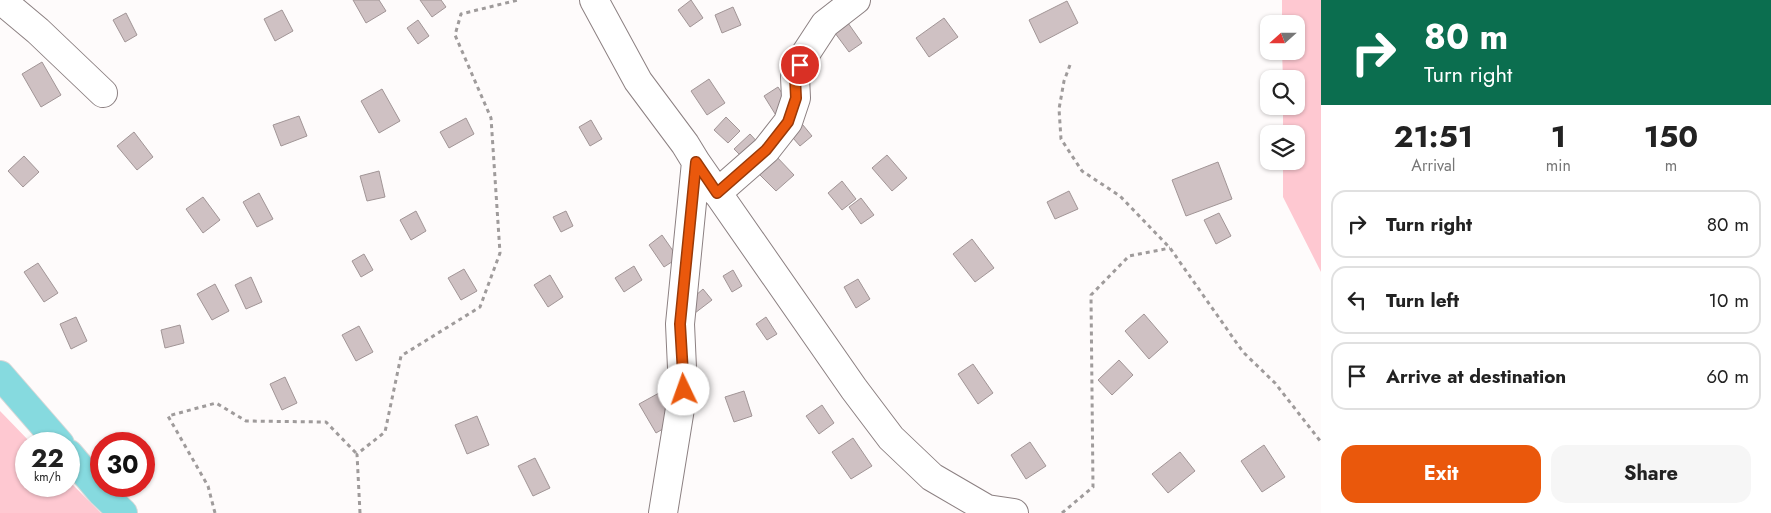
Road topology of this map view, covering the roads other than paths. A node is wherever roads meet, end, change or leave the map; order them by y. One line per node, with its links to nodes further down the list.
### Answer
1 (1, 0): 4 (street)
2 (594, 0): 5 (street)
3 (856, 0): 6 (street)
4 (103, 93)
5 (696, 162): 6 (street); 11 (street)
6 (717, 193): 12 (street)
7 (0, 375): 8 (main road)
8 (50, 432)
9 (80, 467): 10 (main road)
10 (124, 513)
11 (663, 513)
12 (1014, 513)

